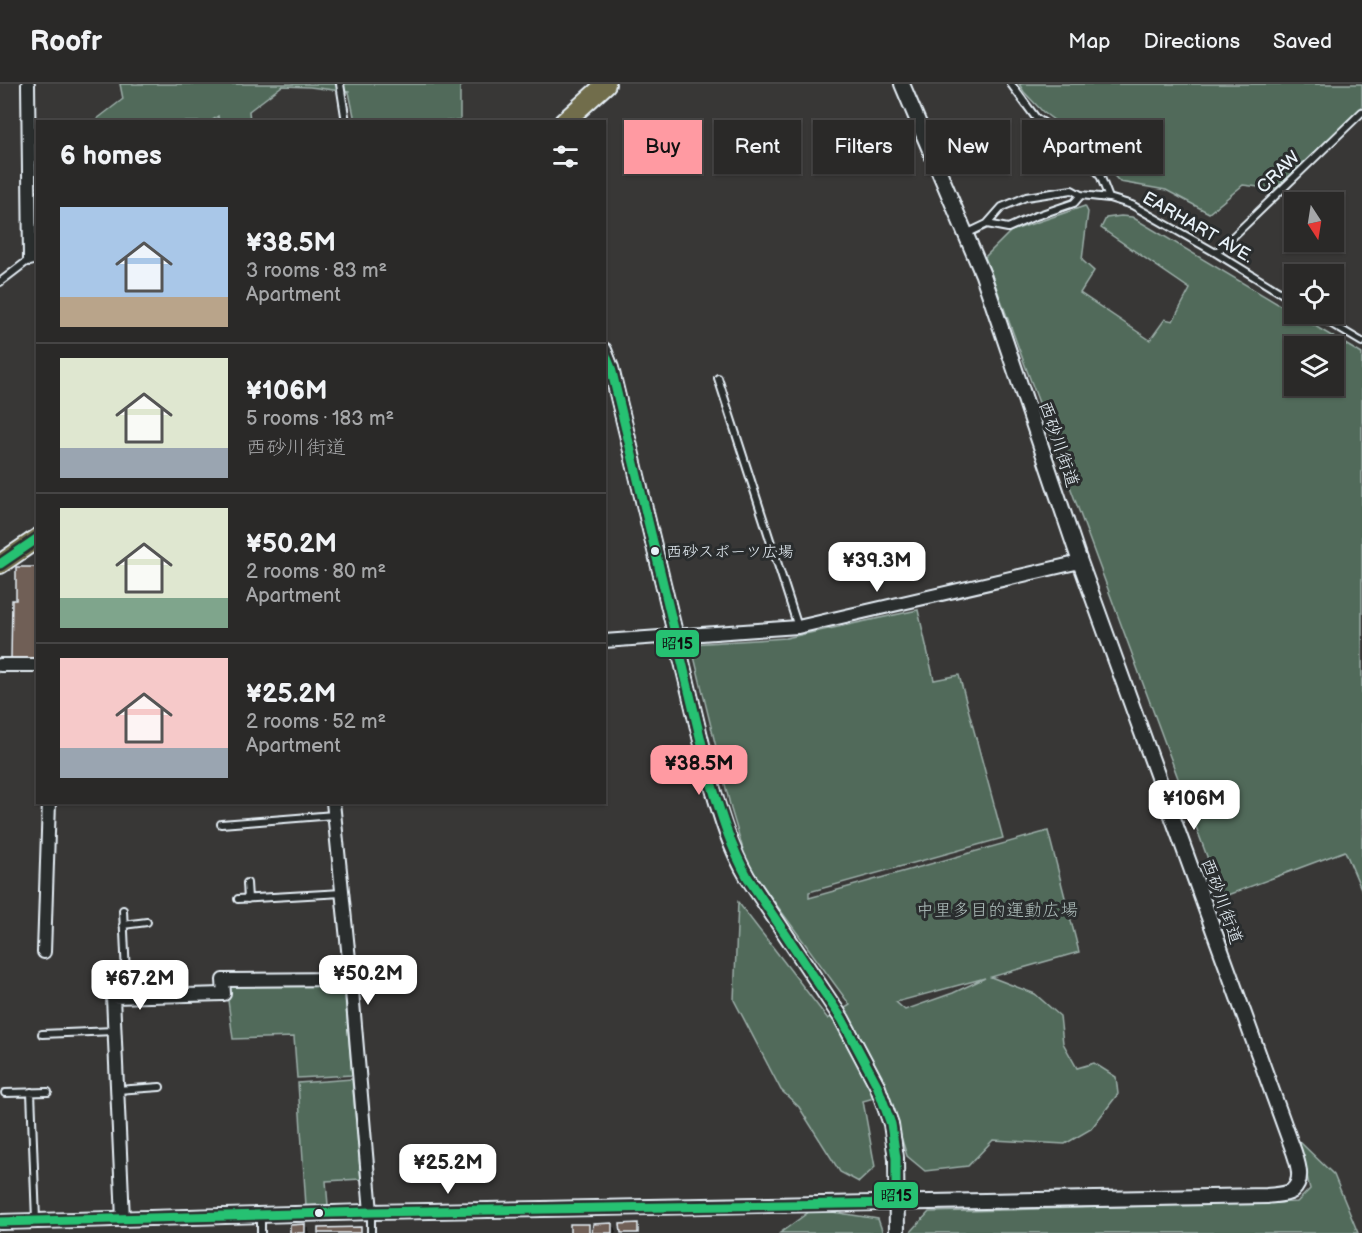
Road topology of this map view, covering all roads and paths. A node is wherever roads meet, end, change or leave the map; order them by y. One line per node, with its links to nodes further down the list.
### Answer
1 (28, 84): 14 (street)
2 (340, 84): 7 (lane)
3 (606, 84): 8 (main road)
4 (902, 84): 12 (street, 西砂川街道)
5 (1011, 84): 10 (lane)
6 (1362, 112): 13 (lane, CRAW)
7 (346, 120)
8 (566, 120)
9 (1081, 195): 10 (lane, EARHART AVE.); 11 (lane, EARHART AVE.); 11 (lane, EARHART AVE.)
10 (1109, 198): 13 (lane, EARHART AVE.)
11 (987, 224): 12 (lane, EARHART AVE.)
12 (966, 234): 22 (street, 西砂川街道)
13 (1215, 253): 16 (lane, EARHART AVE.)
14 (30, 259): 15 (lane)
15 (0, 282)
16 (1284, 295)
17 (1332, 324): 18 (lane)
18 (1362, 342)
19 (606, 357): 25 (street)
20 (718, 378): 24 (lane)
21 (36, 539): 23 (main road)
22 (1080, 562): 24 (street); 49 (street, 西砂川街道)
23 (0, 564)
24 (798, 627): 25 (street)
25 (677, 636): 26 (street); 49 (street)
26 (606, 641)
27 (0, 665): 28 (street)
28 (36, 665)
29 (49, 804): 39 (street)
30 (333, 809): 31 (lane); 33 (street)
31 (221, 824)
32 (247, 883): 35 (lane)
33 (342, 893): 35 (lane); 40 (street)
34 (238, 899): 35 (lane)
35 (248, 899)
36 (123, 910): 38 (lane)
37 (147, 922): 38 (lane)
38 (123, 925): 41 (lane)
39 (44, 952)
40 (351, 979): 41 (street); 50 (street)
41 (127, 996): 42 (street)
42 (114, 1031): 43 (lane); 45 (street)
43 (42, 1034)
44 (160, 1087): 45 (lane)
45 (117, 1090): 52 (street)
46 (31, 1092): 47 (lane); 48 (lane); 54 (lane)
47 (48, 1092)
48 (5, 1093)
49 (896, 1203): 50 (street, 西砂川街道); 57 (street)
50 (372, 1212): 51 (street, 西砂川街道); 56 (lane)
51 (261, 1215): 52 (street, 西砂川街道); 55 (lane)
52 (123, 1219): 54 (street, 西砂川街道)
53 (0, 1222): 54 (street, 西砂川街道)
54 (35, 1226)
55 (261, 1233)
56 (371, 1233)
57 (897, 1233)

